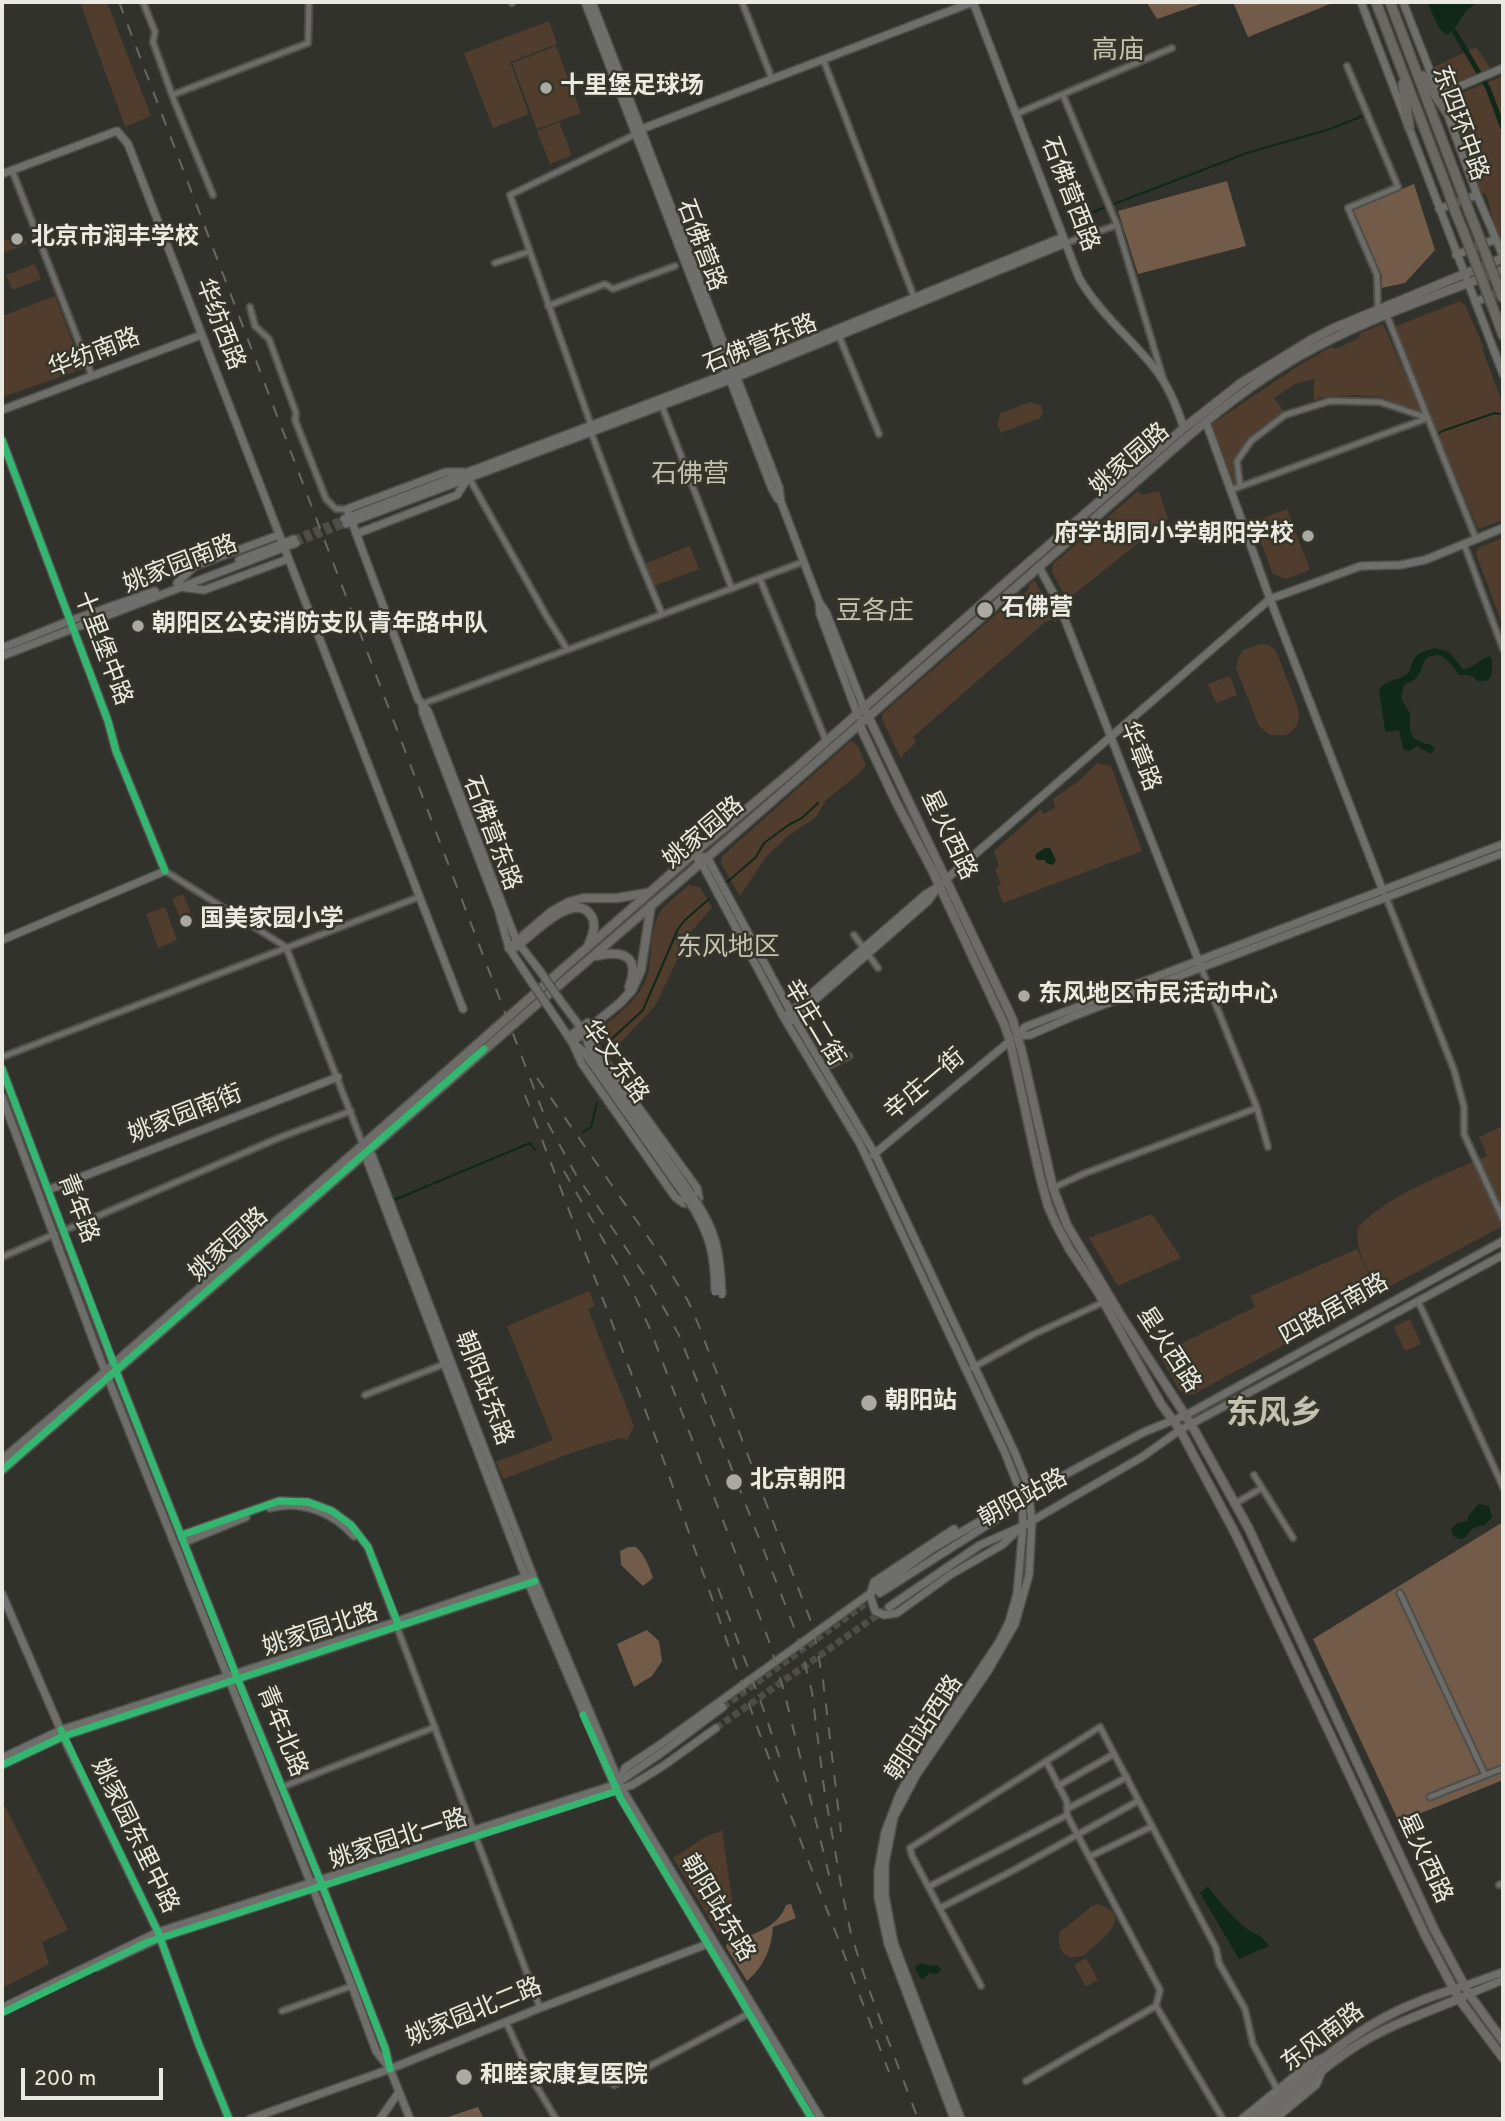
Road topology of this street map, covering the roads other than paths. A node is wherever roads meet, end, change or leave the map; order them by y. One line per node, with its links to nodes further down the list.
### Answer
1 (143, 2): 19 (street)
2 (309, 2): 19 (street)
3 (585, 2): 24 (street, 石佛营路)
4 (592, 2): 24 (street, 石佛营路)
5 (742, 2): 17 (street)
6 (973, 2): 12 (street, 石佛营西路); 22 (street, 石佛营西路)
7 (1361, 2): 23 (street, 东四环中路)
8 (1376, 2): 15 (highway, 东四环中路)
9 (1390, 2): 13 (highway, 东四环中路)
10 (1403, 2): 20 (street, 东四环中路)
11 (1172, 48): 18 (street)
12 (822, 60): 17 (street, 石佛营西路); 42 (street)
13 (1415, 63): 21 (highway); 43 (highway, 东四环中路, bridge)
14 (1347, 66): 47 (street)
15 (1401, 68): 23 (highway); 50 (highway, 东四环中路, bridge)
16 (1500, 70): 20 (street)
17 (772, 79): 24 (street, 石佛营西路)
18 (1063, 94): 22 (street); 30 (street)
19 (172, 95): 27 (street)
20 (1439, 95): 21 (street, 东四环中路)
21 (1447, 112): 28 (street, 东四环中路)
22 (1016, 114): 32 (street, 石佛营西路)
23 (1409, 127): 29 (street, 东四环中路)
24 (637, 132): 33 (street); 56 (street, 石佛营路)
25 (12, 170): 26 (street); 49 (street, 华纺西路); 55 (street)
26 (2, 174)
27 (213, 195)
28 (1477, 195): 29 (street); 31 (street, 东四环中路)
29 (1439, 209): 35 (street, 东四环中路)
30 (1117, 225): 32 (street); 57 (street)
31 (1496, 239): 34 (street, 东四环中路); 35 (street)
32 (1064, 240): 42 (street, 石佛营东路); 51 (street, 石佛营东路); 57 (street, 石佛营西路)
33 (528, 252): 36 (street); 45 (street)
34 (1503, 253): 39 (main road, 姚家园路)
35 (1457, 255): 39 (street, 东四环中路)
36 (495, 263)
37 (675, 266): 45 (street)
38 (1503, 270): 40 (main road, 姚家园路)
39 (1464, 274): 40 (street, 东四环中路); 47 (main road, 姚家园路)
40 (1468, 283): 44 (street, 东四环中路); 48 (main road, 姚家园路)
41 (1503, 291): 44 (street)
42 (914, 298): 56 (street, 石佛营东路)
43 (1503, 299)
44 (1475, 302): 53 (street, 东四环中路)
45 (548, 306): 62 (street)
46 (250, 307): 69 (street)
47 (1378, 310): 63 (main road, 姚家园路)
48 (1387, 316): 60 (street); 61 (main road, 姚家园路)
49 (201, 335): 55 (street, 华纺南路); 73 (street, 华纺西路)
50 (1503, 335)
51 (839, 336): 56 (street, 石佛营东路); 64 (street)
52 (1503, 345): 53 (street)
53 (1494, 349): 54 (street, 东四环中路)
54 (1503, 374)
55 (92, 376): 59 (street, 华纺南路)
56 (732, 376): 58 (street, 石佛营东路); 62 (street, 石佛营东路); 78 (street, 石佛营路)
57 (1164, 381): 63 (street, 石佛营西路)
58 (662, 406): 62 (street, 石佛营东路); 82 (street)
59 (2, 410)
60 (1428, 418): 67 (street); 67 (street); 74 (street)
61 (1206, 422): 68 (street); 79 (main road, 姚家园路)
62 (591, 429): 66 (street, 石佛营东路); 84 (street)
63 (1182, 429): 91 (main road, 姚家园路)
64 (879, 434)
65 (2, 440): 85 (street, 十里堡中路)
66 (468, 475): 69 (street); 70 (street); 72 (street); 87 (street)
67 (1240, 486): 68 (street)
68 (1231, 490): 83 (street)
69 (347, 509): 72 (street)
70 (345, 522)
71 (1503, 528): 74 (street)
72 (356, 534): 90 (street)
73 (279, 535): 77 (street, 华纺西路); 81 (street)
74 (1476, 539): 76 (street)
75 (295, 541): 81 (street, 姚家园南路)
76 (1464, 544): 83 (street); 88 (street)
77 (289, 559): 81 (street); 103 (street, 华纺西路)
78 (803, 562): 80 (street); 91 (street, 石佛营路)
79 (1039, 567): 91 (main road, 姚家园路); 92 (street, 华章路)
80 (760, 579): 82 (street); 93 (street)
81 (178, 585): 85 (street, 姚家园南路)
82 (732, 589): 84 (street)
83 (1270, 599): 92 (street); 102 (street)
84 (662, 614): 87 (street)
85 (71, 625): 86 (street, 姚家园南路); 89 (street, 姚家园南路); 98 (street, 十里堡中路)
86 (2, 648)
87 (567, 649): 90 (street)
88 (1503, 649)
89 (2, 656)
90 (422, 704): 107 (street, 石佛营东路); 109 (street, 石佛营东路)
91 (862, 716): 93 (main road, 姚家园路); 97 (main road, 姚家园路); 99 (main road, 星火西路); 100 (main road, 星火西路)
92 (1110, 738): 99 (street); 113 (street, 华章路)
93 (827, 741): 96 (main road, 姚家园路)
94 (1503, 844): 102 (street)
95 (1503, 853): 102 (street)
96 (692, 856): 97 (street); 101 (main road, 姚家园路)
97 (704, 860): 104 (main road, 姚家园路); 116 (street, 辛庄二街)
98 (165, 871): 106 (street); 108 (street)
99 (947, 879): 100 (street); 119 (main road, 星火西路)
100 (939, 886): 111 (street); 119 (main road, 星火西路)
101 (650, 892): 107 (main road); 110 (main road, 姚家园路)
102 (1385, 894): 113 (street, 辛庄一街); 135 (street)
103 (419, 897): 108 (street); 115 (street, 华纺西路)
104 (651, 905): 112 (main road, 姚家园路); 117 (main road)
105 (854, 935): 111 (street)
106 (2, 940)
107 (518, 942): 109 (main road); 110 (main road); 117 (street, 华文东路, bridge)
108 (286, 947): 121 (street); 124 (street)
109 (510, 949): 118 (street, 华文东路, bridge)
110 (586, 950): 129 (main road, 姚家园路)
111 (866, 951): 114 (street); 116 (street)
112 (593, 956): 117 (main road); 129 (main road, 姚家园路)
113 (1200, 965): 119 (street, 辛庄一街); 126 (street)
114 (878, 968)
115 (463, 1009)
116 (789, 1018): 122 (street, 辛庄二街); 131 (street, 辛庄二街)
117 (582, 1030): 118 (main road); 118 (street); 134 (street, 华文东路)
118 (571, 1039): 134 (street, 华文东路)
119 (1014, 1039): 130 (street, 辛庄一街); 132 (main road, 星火西路); 142 (main road, 星火西路)
120 (849, 1056): 122 (street)
121 (2, 1057)
122 (824, 1068): 130 (street, 辛庄二街)
123 (2, 1069): 133 (street, 青年路)
124 (338, 1077): 127 (street); 133 (street, 姚家园南街)
125 (2, 1097): 137 (street, 青年路)
126 (1257, 1108): 128 (street); 132 (street)
127 (351, 1111): 129 (street); 136 (street)
128 (1268, 1147)
129 (366, 1150): 144 (street, 朝阳站东路); 146 (main road, 姚家园路)
130 (875, 1154): 131 (street, 辛庄一街); 145 (street, 辛庄二街)
131 (868, 1161): 147 (street, 辛庄二街)
132 (1053, 1188): 142 (main road, 星火西路)
133 (48, 1190): 136 (street, 青年路)
134 (691, 1199): 141 (street, bridge)
135 (1503, 1219)
136 (63, 1231): 146 (street, 青年路)
137 (55, 1234): 140 (street); 148 (street, 青年路)
138 (1503, 1241): 152 (street, 四路居南路)
139 (1503, 1255): 143 (street, 朝阳站路)
140 (2, 1258)
141 (718, 1294)
142 (1107, 1301): 145 (street); 152 (main road, 星火西路); 153 (main road, 星火西路)
143 (1418, 1301): 154 (street, 朝阳站路); 159 (street)
144 (449, 1363): 149 (street); 168 (street, 朝阳站东路)
145 (975, 1366): 147 (street); 161 (street, 朝阳站西路)
146 (115, 1367): 148 (main road, 姚家园路); 150 (street, 青年北路)
147 (966, 1371): 161 (street, 朝阳站西路)
148 (107, 1375): 151 (street, 青年北路); 156 (main road, 姚家园路); 157 (main road, 姚家园路)
149 (365, 1395)
150 (127, 1397): 151 (street); 166 (street, 青年北路)
151 (117, 1401): 174 (street, 青年北路)
152 (1186, 1415): 153 (street, 朝阳站路); 154 (main road, 星火西路)
153 (1174, 1421): 155 (main road, 星火西路); 161 (street, 朝阳站路)
154 (1191, 1424): 155 (street, 朝阳站路); 162 (main road, 星火西路)
155 (1180, 1430): 163 (street, 朝阳站路); 206 (main road, 星火西路)
156 (2, 1460)
157 (2, 1470)
158 (1254, 1475): 160 (street)
159 (1503, 1487)
160 (1262, 1488): 162 (street); 167 (street)
161 (1025, 1494): 163 (street, 朝阳站西路); 164 (street, 朝阳站西路); 169 (street); 188 (street)
162 (1234, 1504): 207 (main road, 星火西路)
163 (1032, 1521): 164 (street, 朝阳站路); 232 (street, 朝阳站西路)
164 (1023, 1526): 165 (street); 172 (street, 朝阳站路); 231 (street, 朝阳站西路)
165 (954, 1529)
166 (183, 1538): 173 (street); 174 (street, 青年北路)
167 (1293, 1538)
168 (531, 1579): 173 (street, 姚家园北路); 188 (street, 朝阳站东路)
169 (880, 1593)
170 (1400, 1593): 184 (street)
171 (2, 1594): 178 (street, 姚家园东里中路)
172 (888, 1607)
173 (396, 1624): 174 (street, 姚家园北路); 176 (street)
174 (233, 1678): 178 (street, 姚家园北路); 187 (street, 青年北路); 197 (street, 青年北路)
175 (723, 1706): 188 (street)
176 (435, 1727): 187 (street); 193 (street)
177 (716, 1728): 188 (street)
178 (62, 1733): 180 (street, 姚家园北路); 182 (street, 姚家园北路); 200 (street, 姚家园东里中路)
179 (1114, 1754): 181 (street); 185 (street); 186 (street)
180 (2, 1758)
181 (1046, 1761): 186 (street); 198 (street)
182 (2, 1765)
183 (1503, 1768): 184 (street)
184 (1485, 1775): 189 (street)
185 (1127, 1777): 190 (street); 191 (street)
186 (1058, 1786): 191 (street)
187 (282, 1787): 196 (street, 青年北路)
188 (618, 1787): 193 (street, 姚家园北一路); 201 (street, 朝阳站东路)
189 (1430, 1797)
190 (1138, 1801): 192 (street); 194 (street)
191 (1067, 1812): 194 (street); 198 (street)
192 (1151, 1827): 195 (street); 222 (street)
193 (475, 1834): 196 (street, 姚家园北一路); 210 (street)
194 (1078, 1834): 195 (street); 199 (street)
195 (1089, 1857): 209 (street)
196 (321, 1883): 197 (street, 姚家园北一路); 218 (street, 青年北路)
197 (312, 1886): 200 (street, 姚家园北一路); 204 (street, 青年北路)
198 (930, 1886): 199 (street)
199 (940, 1908): 205 (street)
200 (159, 1935): 211 (street, 姚家园北一路); 224 (street, 姚家园东里中路)
201 (710, 1942): 210 (street, 姚家园北二路); 213 (street, 朝阳站东路); 230 (street, 朝阳站东路)
202 (1503, 1972): 207 (street, 东风南路)
203 (1503, 1980): 207 (street, 东风南路)
204 (352, 1986): 212 (street); 218 (street, 青年北路)
205 (981, 1986)
206 (1454, 1989): 207 (main road, 东风南路); 208 (main road, 星火西路); 216 (main road, 东风南路)
207 (1467, 1990): 208 (main road, 东风南路); 215 (main road, 星火西路)
208 (1459, 1998): 217 (main road, 星火西路); 219 (main road, 东风南路)
209 (1156, 2006): 220 (street); 233 (street)
210 (540, 2008): 214 (street, 姚家园北二路)
211 (2, 2011)
212 (282, 2011)
213 (750, 2013): 221 (street); 229 (street, 朝阳站东路)
214 (506, 2022): 218 (street, 姚家园北二路); 228 (street)
215 (1503, 2041)
216 (1330, 2055): 222 (street); 235 (main road, 东风南路)
217 (1503, 2058)
218 (390, 2069): 223 (street, 青年北路); 225 (street, 姚家园北二路)
219 (1322, 2071): 236 (main road, 东风南路); 237 (street)
220 (1026, 2081)
221 (614, 2085)
222 (1277, 2089): 234 (street)
223 (399, 2092): 226 (street); 227 (street, 青年北路)
224 (229, 2119)
225 (250, 2119)
226 (380, 2119)
227 (410, 2119)
228 (556, 2119)
229 (812, 2119)
230 (821, 2119)
231 (954, 2119)
232 (961, 2119)
233 (1223, 2119)
234 (1242, 2119)
235 (1253, 2119)
236 (1265, 2119)
237 (1275, 2119)

